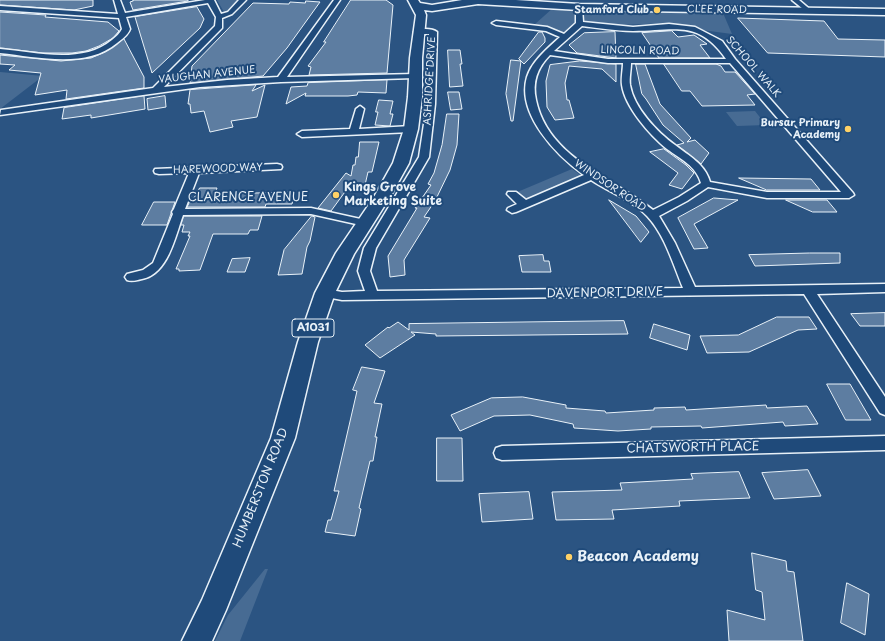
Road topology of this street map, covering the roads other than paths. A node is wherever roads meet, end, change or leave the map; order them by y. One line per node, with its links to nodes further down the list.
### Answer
1 (117, 0): 14 (street)
2 (210, 0): 14 (street); 15 (street)
3 (243, 0): 15 (street)
4 (337, 0): 24 (street)
5 (466, 0): 7 (main road, CLEE ROAD)
6 (795, 0): 11 (street)
7 (477, 1): 8 (main road, CLEE ROAD); 9 (main road, CLEE ROAD)
8 (451, 2): 13 (main road, CLEE ROAD)
9 (579, 6): 11 (main road, CLEE ROAD); 17 (street)
10 (0, 8): 14 (street)
11 (809, 11): 12 (main road, CLEE ROAD)
12 (885, 12)
13 (417, 14): 23 (main road, HUMBERSTON ROAD / A1031); 47 (street, ASHRIDGE DRIVE)
14 (122, 16): 19 (street)
15 (219, 17): 25 (street)
16 (496, 23): 18 (street)
17 (580, 24): 18 (street, WINDSOR ROAD); 21 (street, SCHOOL WALK)
18 (566, 37): 20 (street, WINDSOR ROAD)
19 (0, 51)
20 (549, 53): 22 (street, LINCOLN ROAD); 34 (street, WINDSOR ROAD)
21 (732, 61): 22 (street, LINCOLN ROAD); 35 (street, SCHOOL WALK)
22 (627, 62): 35 (street)
23 (415, 76): 24 (street, VAUGHAN AVENUE); 28 (main road, HUMBERSTON ROAD / A1031)
24 (281, 79): 25 (street, VAUGHAN AVENUE)
25 (155, 91): 27 (street, VAUGHAN AVENUE)
26 (360, 109): 29 (street)
27 (1, 113)
28 (411, 130): 29 (street); 41 (main road, HUMBERSTON ROAD / A1031)
29 (354, 131): 30 (street)
30 (302, 134)
31 (277, 167): 32 (street, HAREWOOD WAY)
32 (195, 170): 33 (street, HAREWOOD WAY); 39 (street)
33 (159, 171)
34 (592, 176): 37 (street); 40 (street, WINDSOR ROAD)
35 (706, 184): 40 (street)
36 (512, 194): 37 (street)
37 (526, 205): 38 (street)
38 (512, 210)
39 (177, 212): 41 (street, CLARENCE AVENUE); 42 (street)
40 (652, 215): 45 (street, WINDSOR ROAD)
41 (365, 223): 46 (main road, HUMBERSTON ROAD / A1031)
42 (131, 277)
43 (885, 288): 44 (street, DAVENPORT DRIVE)
44 (807, 289): 45 (street, DAVENPORT DRIVE); 48 (street)
45 (691, 292): 47 (street, DAVENPORT DRIVE)
46 (325, 293): 47 (street, DAVENPORT DRIVE); 51 (main road, HUMBERSTON ROAD / A1031)
47 (372, 295)
48 (885, 409)
49 (885, 443): 50 (street, CHATSWORTH PLACE)
50 (502, 453)
51 (197, 641)

